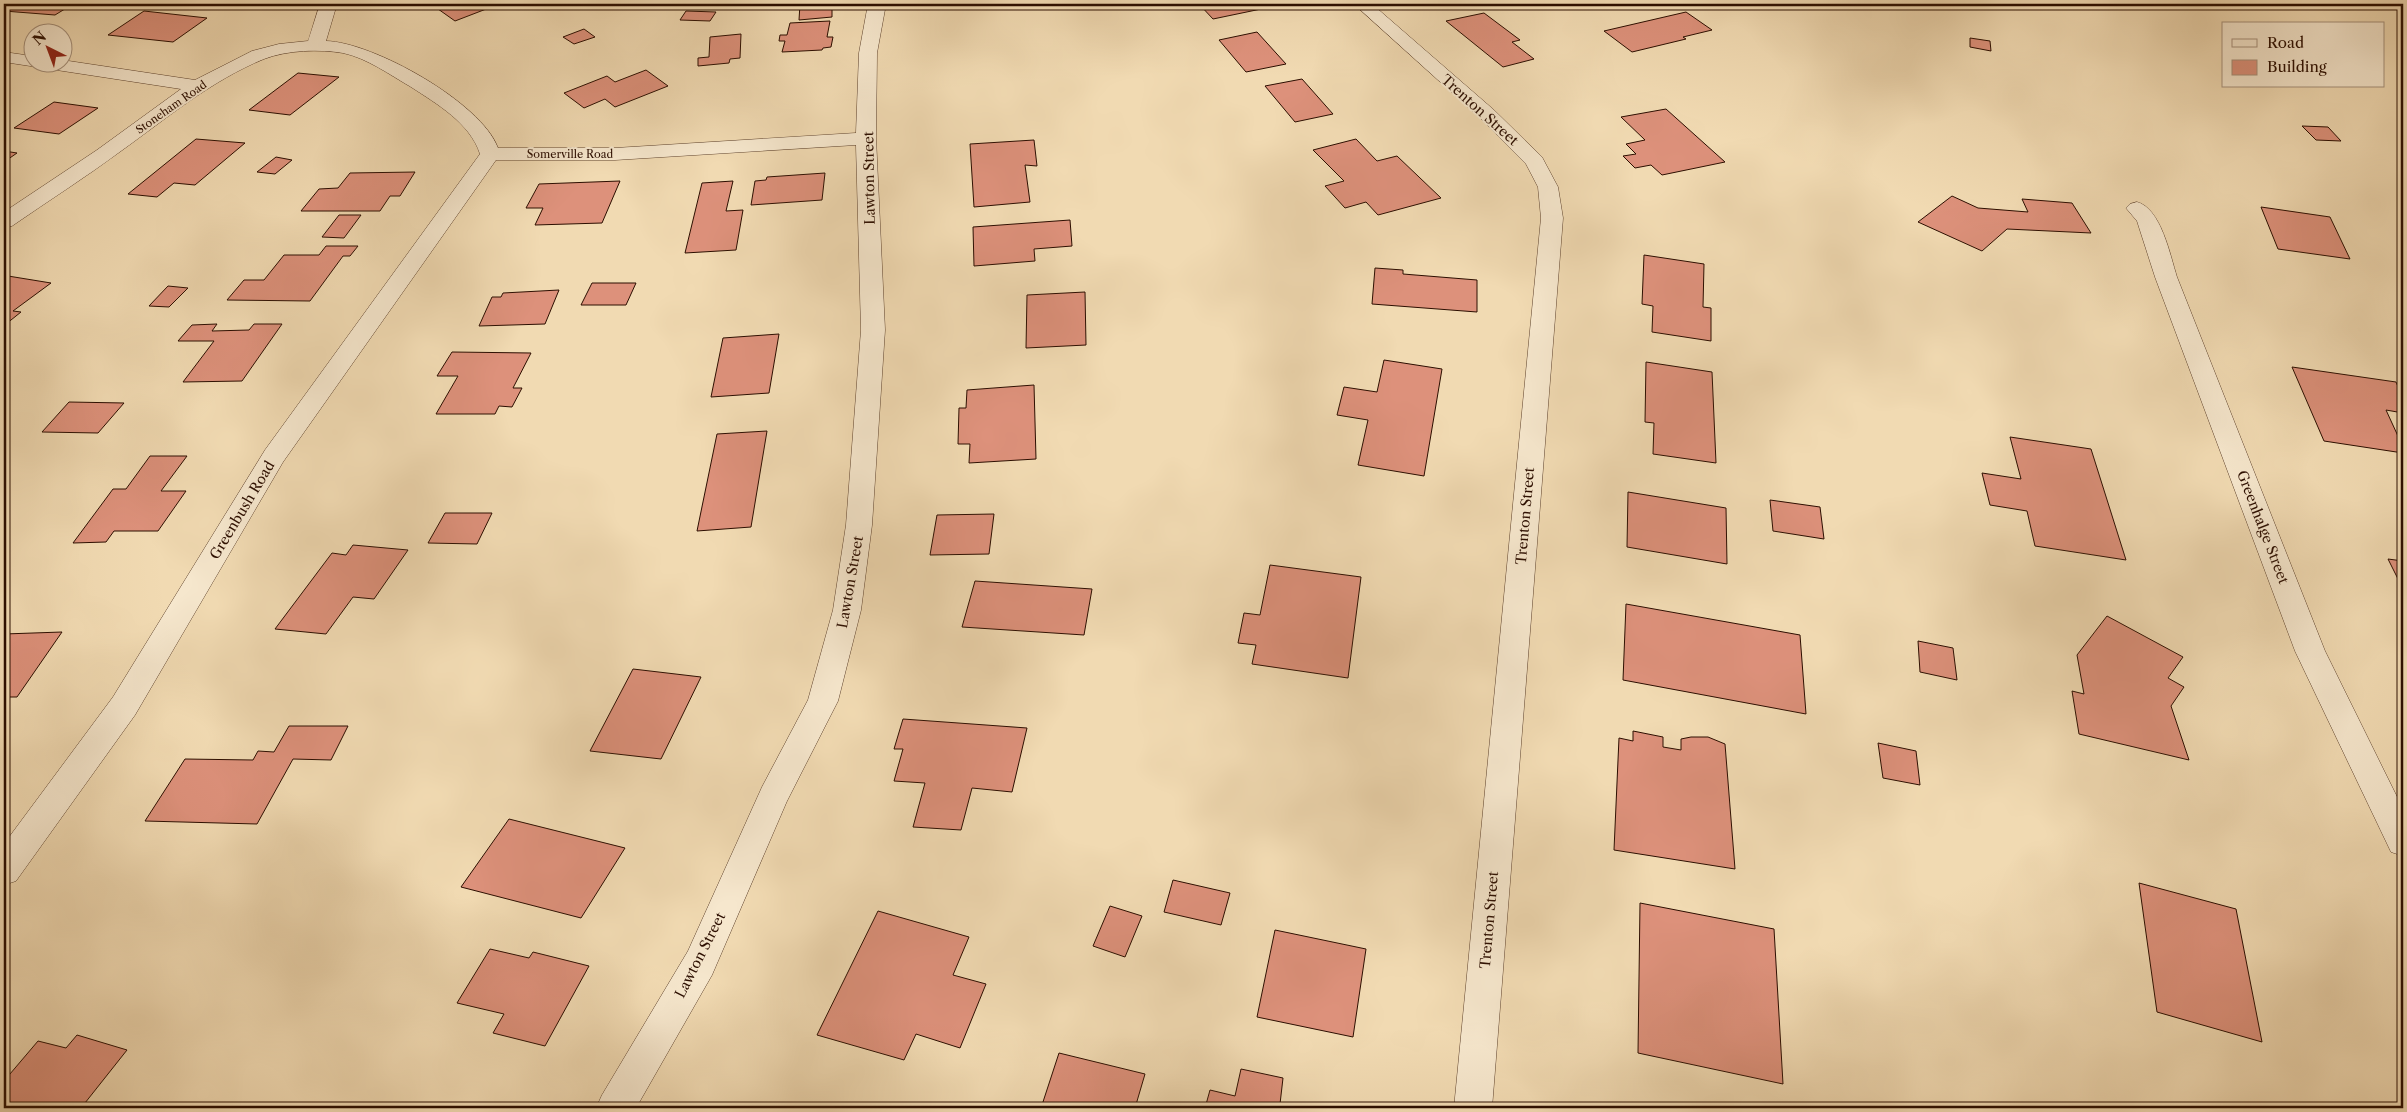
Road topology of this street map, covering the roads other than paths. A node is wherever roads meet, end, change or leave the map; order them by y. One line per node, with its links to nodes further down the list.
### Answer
1 (328, 4): 4 (street)
2 (877, 4): 9 (street, Lawton Street)
3 (1362, 4): 16 (street, Trenton Street)
4 (315, 46): 8 (street, Stoneham Road); 10 (street)
5 (4, 57): 6 (street)
6 (22, 60)
7 (72, 67): 8 (street)
8 (198, 86): 12 (street, Stoneham Road)
9 (866, 138): 10 (street, Somerville Road); 15 (street, Lawton Street)
10 (490, 154): 14 (street, Greenbush Road)
11 (2137, 208): 13 (street, Greenhalge Street)
12 (4, 221)
13 (2403, 842)
14 (4, 870)
15 (615, 1108)
16 (1473, 1108)

